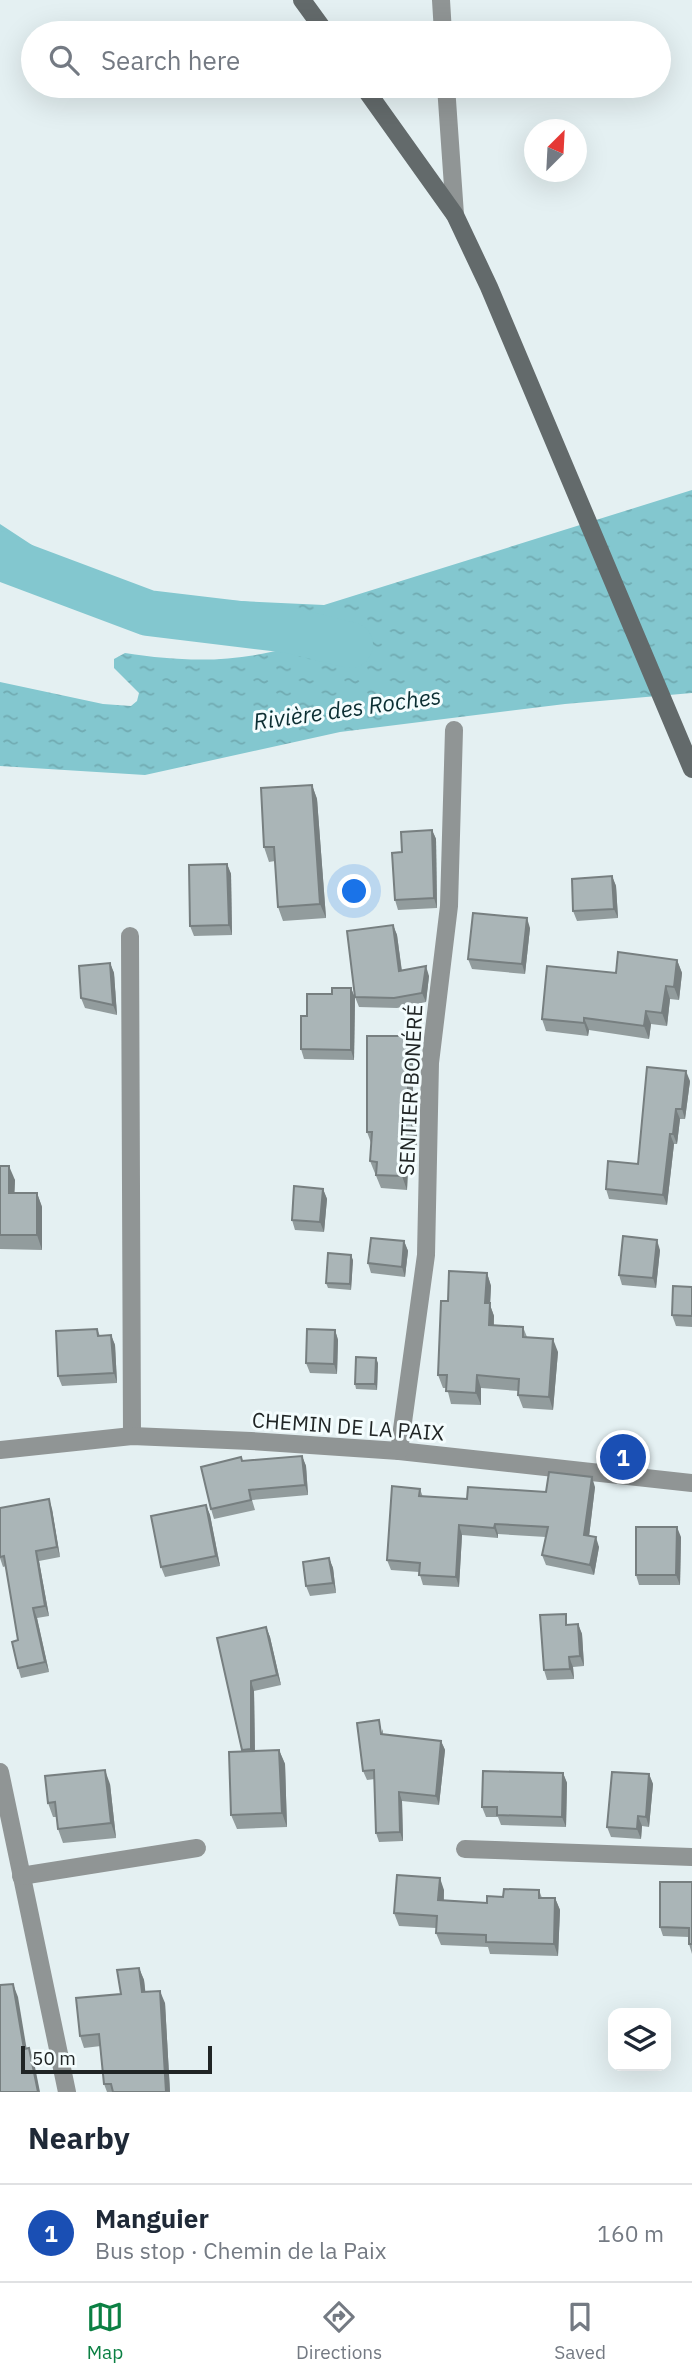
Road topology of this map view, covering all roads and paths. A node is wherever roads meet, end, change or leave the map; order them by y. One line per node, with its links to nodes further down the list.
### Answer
1 (302, 0): 3 (main road)
2 (441, 0): 4 (street)
3 (317, 21)
4 (442, 21)
5 (372, 98): 7 (main road)
6 (447, 98): 7 (street)
7 (455, 215): 9 (main road)
8 (454, 730): 13 (street, SENTIER BONÉRÉ)
9 (692, 769)
10 (130, 936): 11 (street)
11 (132, 1436): 12 (street, CHEMIN DE LA PAIX); 13 (street, CHEMIN DE LA PAIX)
12 (0, 1450)
13 (399, 1451): 14 (street, CHEMIN DE LA PAIX)
14 (692, 1483)
15 (0, 1772): 19 (street)
16 (197, 1848): 19 (street)
17 (465, 1849): 18 (street)
18 (692, 1857)
19 (21, 1876): 20 (street)
20 (67, 2092)

